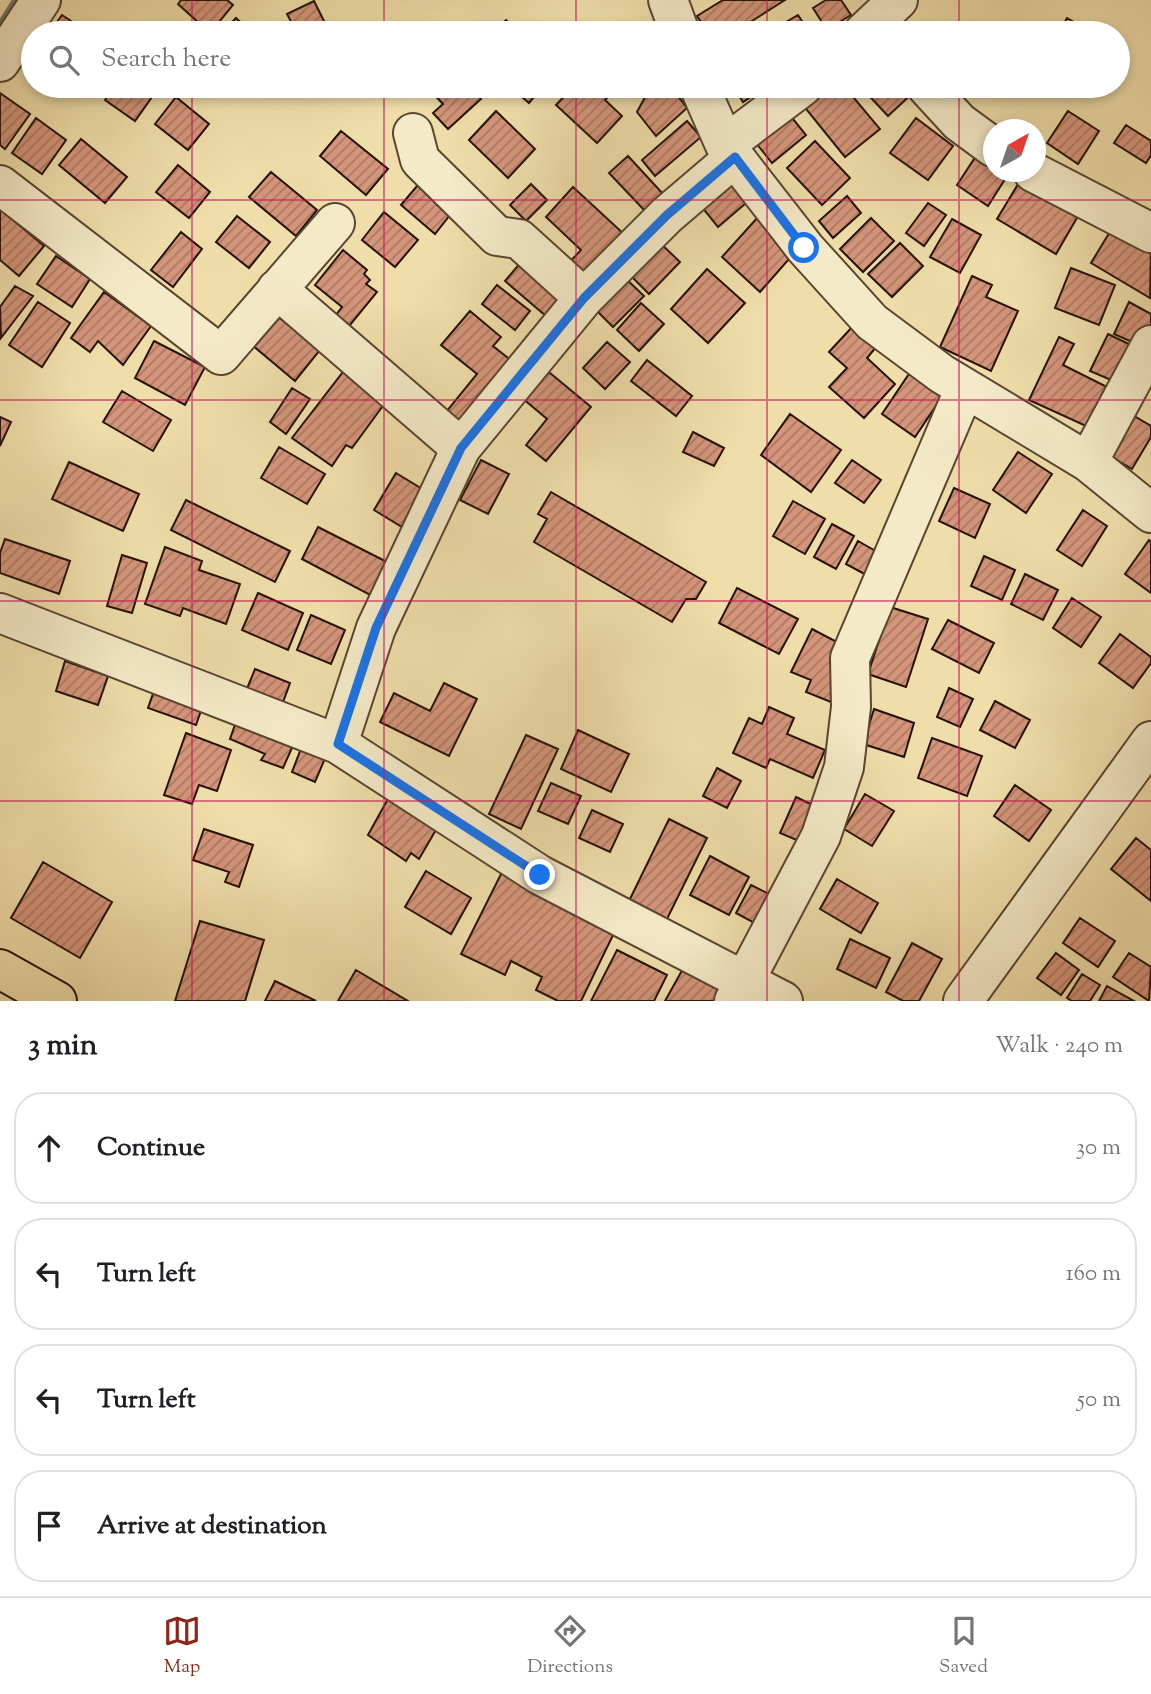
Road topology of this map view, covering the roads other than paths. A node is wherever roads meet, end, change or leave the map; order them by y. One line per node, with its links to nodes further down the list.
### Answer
1 (41, 0): 3 (street)
2 (668, 0): 4 (street)
3 (25, 21)
4 (676, 21)
5 (21, 26): 6 (street)
6 (5, 46)
7 (705, 98): 12 (street)
8 (790, 98): 12 (street)
9 (937, 98): 11 (street)
10 (412, 133): 18 (street)
11 (983, 140)
12 (730, 151): 18 (street); 20 (street)
13 (1046, 179): 16 (street)
14 (0, 186): 17 (street)
15 (335, 223): 17 (street)
16 (1151, 233)
17 (277, 289): 21 (street)
18 (584, 298): 21 (street)
19 (1151, 345): 22 (street)
20 (965, 388): 22 (street); 28 (street)
21 (461, 448): 26 (street)
22 (1088, 462): 23 (street)
23 (1151, 513)
24 (0, 613): 26 (street)
25 (1151, 741): 31 (street)
26 (338, 744): 28 (street)
27 (0, 970): 29 (highway)
28 (740, 990): 30 (street)
29 (57, 1001)
30 (783, 1001)
31 (963, 1001)

